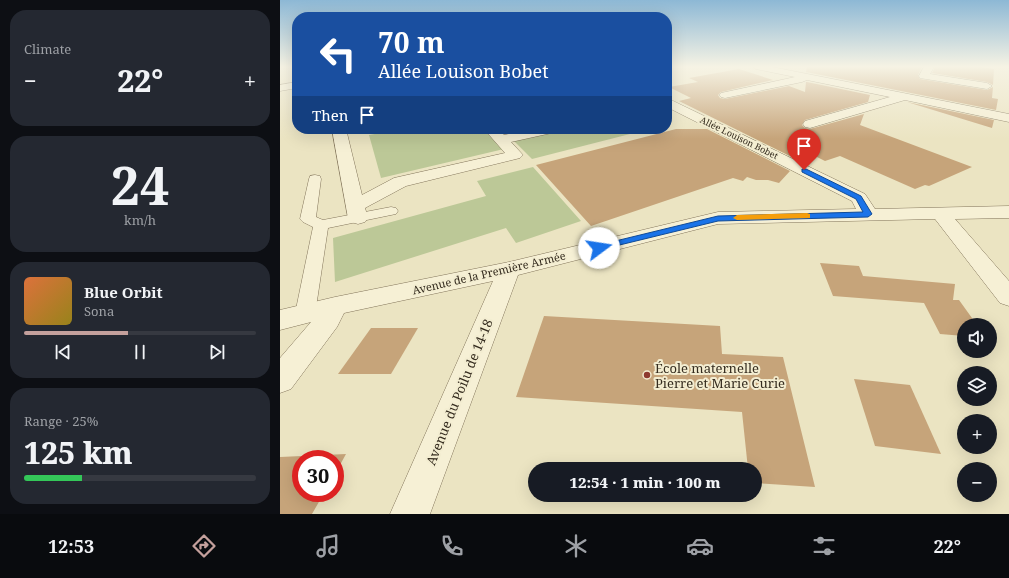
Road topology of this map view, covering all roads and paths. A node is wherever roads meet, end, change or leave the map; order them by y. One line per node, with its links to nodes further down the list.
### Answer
1 (744, 91): 3 (street)
2 (877, 91): 4 (street)
3 (725, 95)
4 (906, 97): 6 (street); 7 (street)
5 (672, 104): 15 (street, Allée Louison Bobet)
6 (1009, 118)
7 (810, 124)
8 (340, 134): 12 (street)
9 (496, 134): 12 (street)
10 (315, 179): 16 (lane)
11 (391, 210): 12 (lane)
12 (356, 212): 16 (lane)
13 (1009, 212): 14 (street, Avenue de la Première Armée)
14 (940, 213): 15 (street, Avenue de la Première Armée); 18 (street)
15 (868, 214): 17 (street, Avenue de la Première Armée)
16 (321, 225): 20 (lane)
17 (509, 270): 19 (street, Avenue de la Première Armée); 23 (street, Avenue du Poilu de 14-18)
18 (1009, 297)
19 (335, 306): 20 (street, Avenue de la Première Armée); 22 (street)
20 (304, 314): 21 (street, Avenue de la Première Armée)
21 (280, 320)
22 (280, 380)
23 (410, 514)

